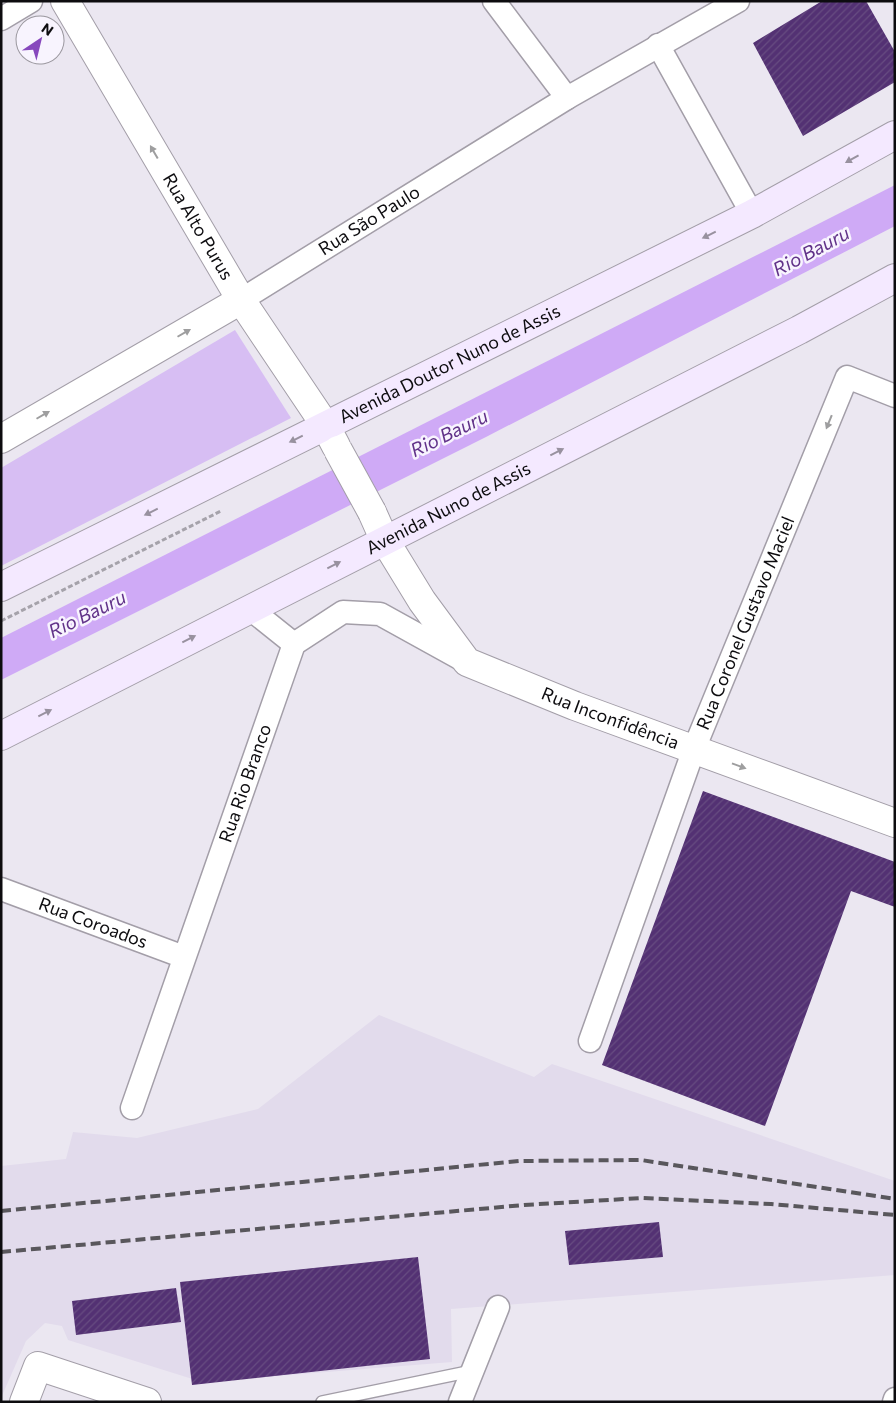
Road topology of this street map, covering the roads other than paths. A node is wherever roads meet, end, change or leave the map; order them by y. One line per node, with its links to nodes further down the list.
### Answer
1 (31, 1): 5 (street)
2 (65, 1): 11 (street, Rua Alto Purus, one-way to 2)
3 (494, 1): 7 (street)
4 (738, 1): 6 (street, Rua São Paulo)
5 (1, 19)
6 (658, 46): 7 (street, Rua São Paulo); 9 (street)
7 (567, 98): 11 (street, Rua São Paulo)
8 (895, 135): 9 (main road, Avenida Doutor Nuno de Assis, one-way to 9)
9 (752, 214): 13 (main road, Avenida Doutor Nuno de Assis, one-way to 13)
10 (895, 278): 15 (main road, Avenida Nuno de Assis, one-way to 10)
11 (241, 300): 13 (street, Rua Alto Purus); 14 (street, Rua São Paulo, one-way to 11)
12 (895, 396): 21 (street, Rua Coronel Gustavo Maciel, one-way to 21)
13 (326, 425): 15 (street, Rua Alto Purus, bridge); 16 (main road, Avenida Doutor Nuno de Assis, one-way to 16)
14 (1, 439)
15 (384, 539): 17 (main road, Avenida Nuno de Assis, one-way to 15); 19 (street)
16 (1, 587)
17 (249, 608): 18 (street); 20 (main road, Avenida Nuno de Assis, one-way to 17)
18 (294, 644): 19 (street); 24 (street, Rua Rio Branco)
19 (467, 662): 21 (street, Rua Inconfidência)
20 (1, 736)
21 (694, 749): 22 (street, Rua Inconfidência, one-way to 22); 25 (street, Rua Coronel Gustavo Maciel)
22 (895, 823)
23 (1, 889): 24 (street, Rua Coroados)
24 (184, 957): 26 (street, Rua Rio Branco)
25 (590, 1041)
26 (132, 1108)
27 (498, 1307): 28 (street)
28 (472, 1371): 31 (lane); 32 (street)
29 (24, 1402): 30 (street)
30 (147, 1402)
31 (322, 1402)
32 (460, 1402)

